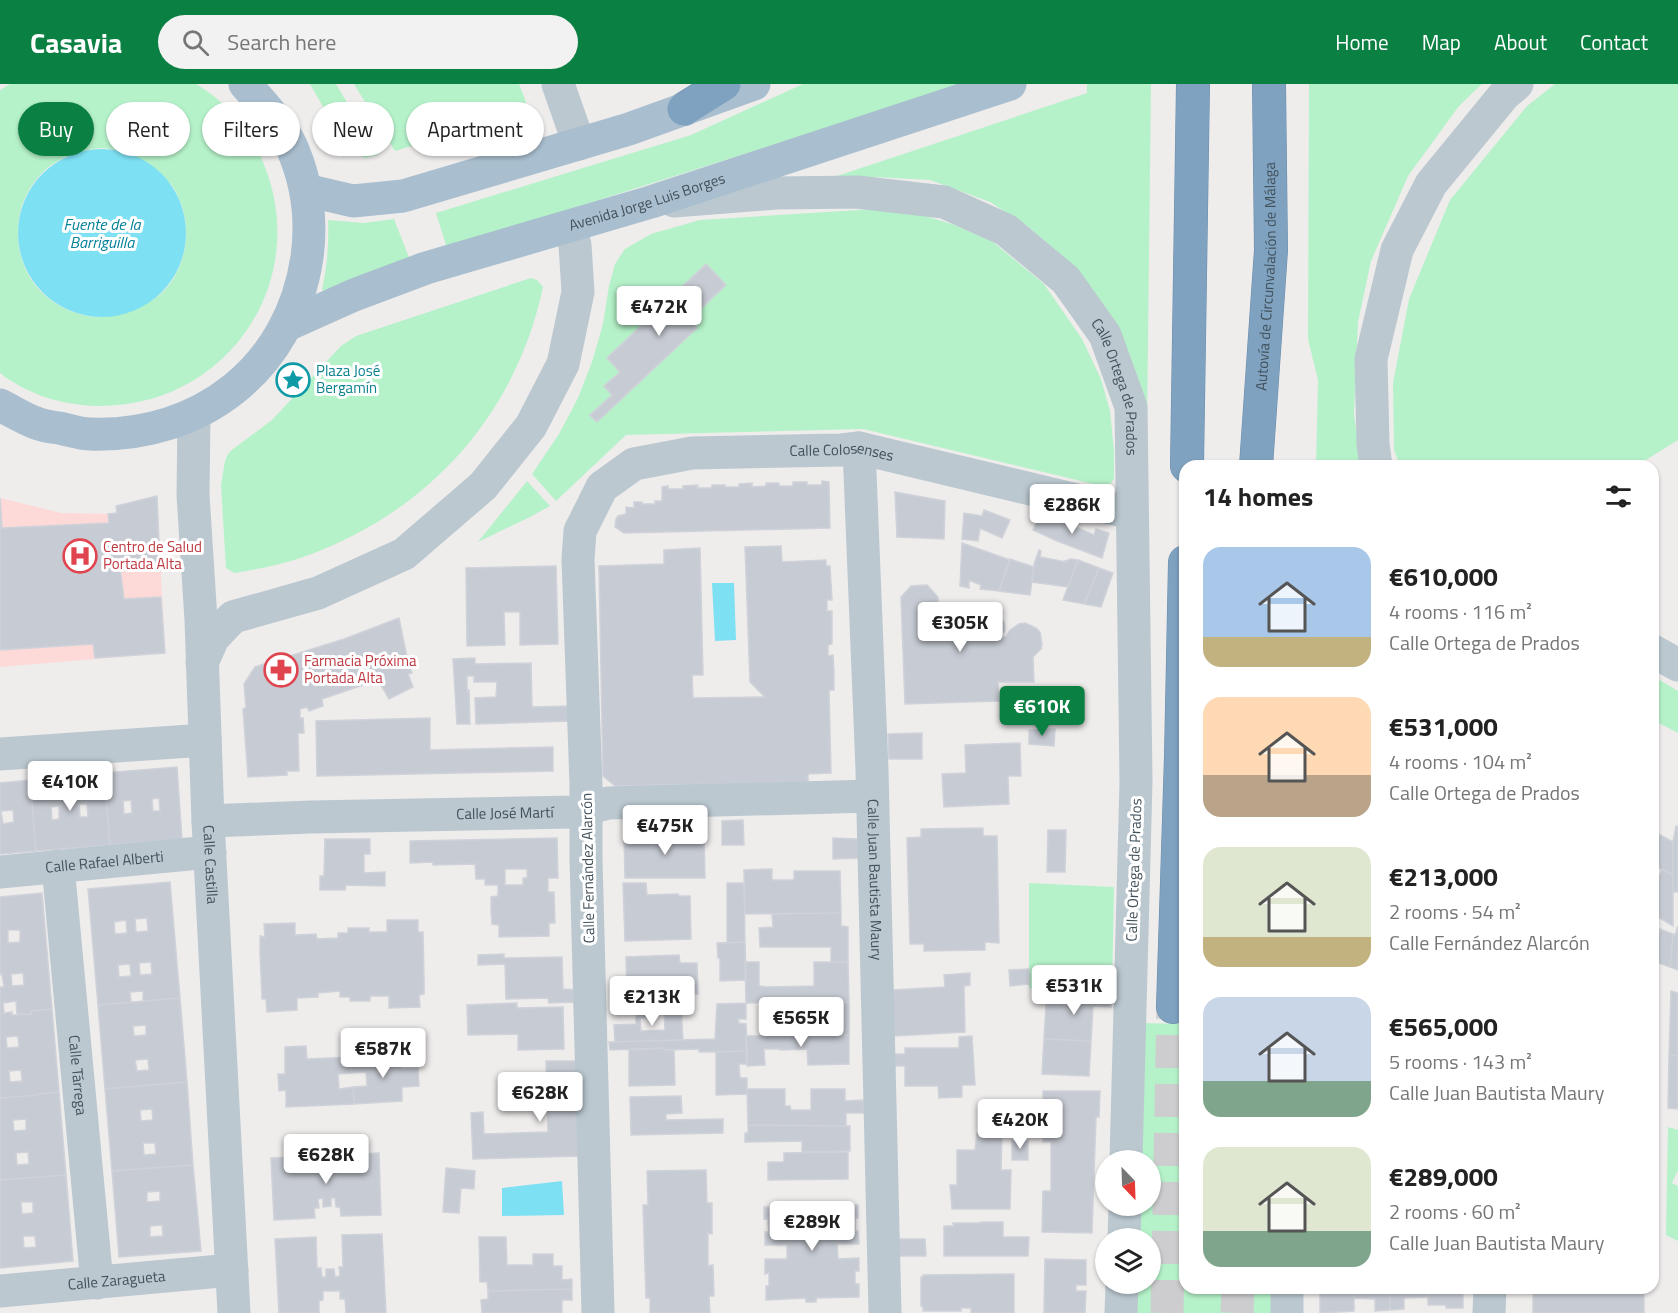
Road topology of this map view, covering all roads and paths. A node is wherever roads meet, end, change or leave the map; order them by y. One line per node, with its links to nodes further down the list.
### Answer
1 (245, 84): 11 (main road)
2 (558, 84): 10 (street)
3 (724, 84): 9 (highway)
4 (754, 84): 9 (main road)
5 (1010, 84): 12 (main road, Avenida Jorge Luis Borges)
6 (1193, 84): 18 (highway)
7 (1269, 84): 19 (highway, Autovía de Circunvalación de Málaga)
8 (1517, 84): 20 (street)
9 (684, 110): 10 (main road)
10 (579, 144): 11 (main road)
11 (306, 190): 14 (main road)
12 (651, 202): 13 (main road, Avenida Jorge Luis Borges); 21 (street, Calle Ortega de Prados)
13 (570, 227): 14 (main road, Avenida Jorge Luis Borges); 24 (street)
14 (287, 325): 16 (main road)
15 (0, 405): 16 (main road)
16 (194, 415): 23 (street, Calle Castilla)
17 (859, 448): 21 (street, Calle Colosenses); 22 (street, Calle Colosenses); 30 (street, Calle Juan Bautista Maury)
18 (1187, 460)
19 (1256, 460)
20 (1375, 460)
21 (1131, 513): 37 (street, Calle Ortega de Prados)
22 (580, 531): 31 (street, Calle Fernández Alarcón)
23 (196, 551): 24 (street); 26 (street, Calle Castilla)
24 (254, 611): 26 (street)
25 (1659, 655): 27 (street)
26 (202, 663): 28 (street, Calle Castilla)
27 (1678, 666)
28 (205, 740): 29 (street); 33 (street, Calle Castilla)
29 (0, 754)
30 (872, 796): 31 (street, Calle José Martí); 46 (street, Calle Juan Bautista Maury)
31 (586, 809): 33 (street, Calle José Martí); 45 (street, Calle Fernández Alarcón)
32 (1179, 820): 36 (highway)
33 (209, 837): 34 (street, Calle Rafael Alberti); 38 (street, Calle Castilla)
34 (58, 866): 35 (street, Calle Rafael Alberti); 39 (street, Calle Tárrega)
35 (0, 872)
36 (1173, 1007)
37 (1126, 1150)
38 (232, 1270): 39 (street, Calle Zaragueta); 44 (street, Calle Castilla)
39 (97, 1282): 40 (street, Calle Zaragueta)
40 (0, 1291)
41 (1122, 1294): 47 (street)
42 (1287, 1294): 48 (street)
43 (1490, 1294): 49 (street)
44 (234, 1313)
45 (598, 1313)
46 (885, 1313)
47 (1121, 1313)
48 (1287, 1313)
49 (1489, 1313)

